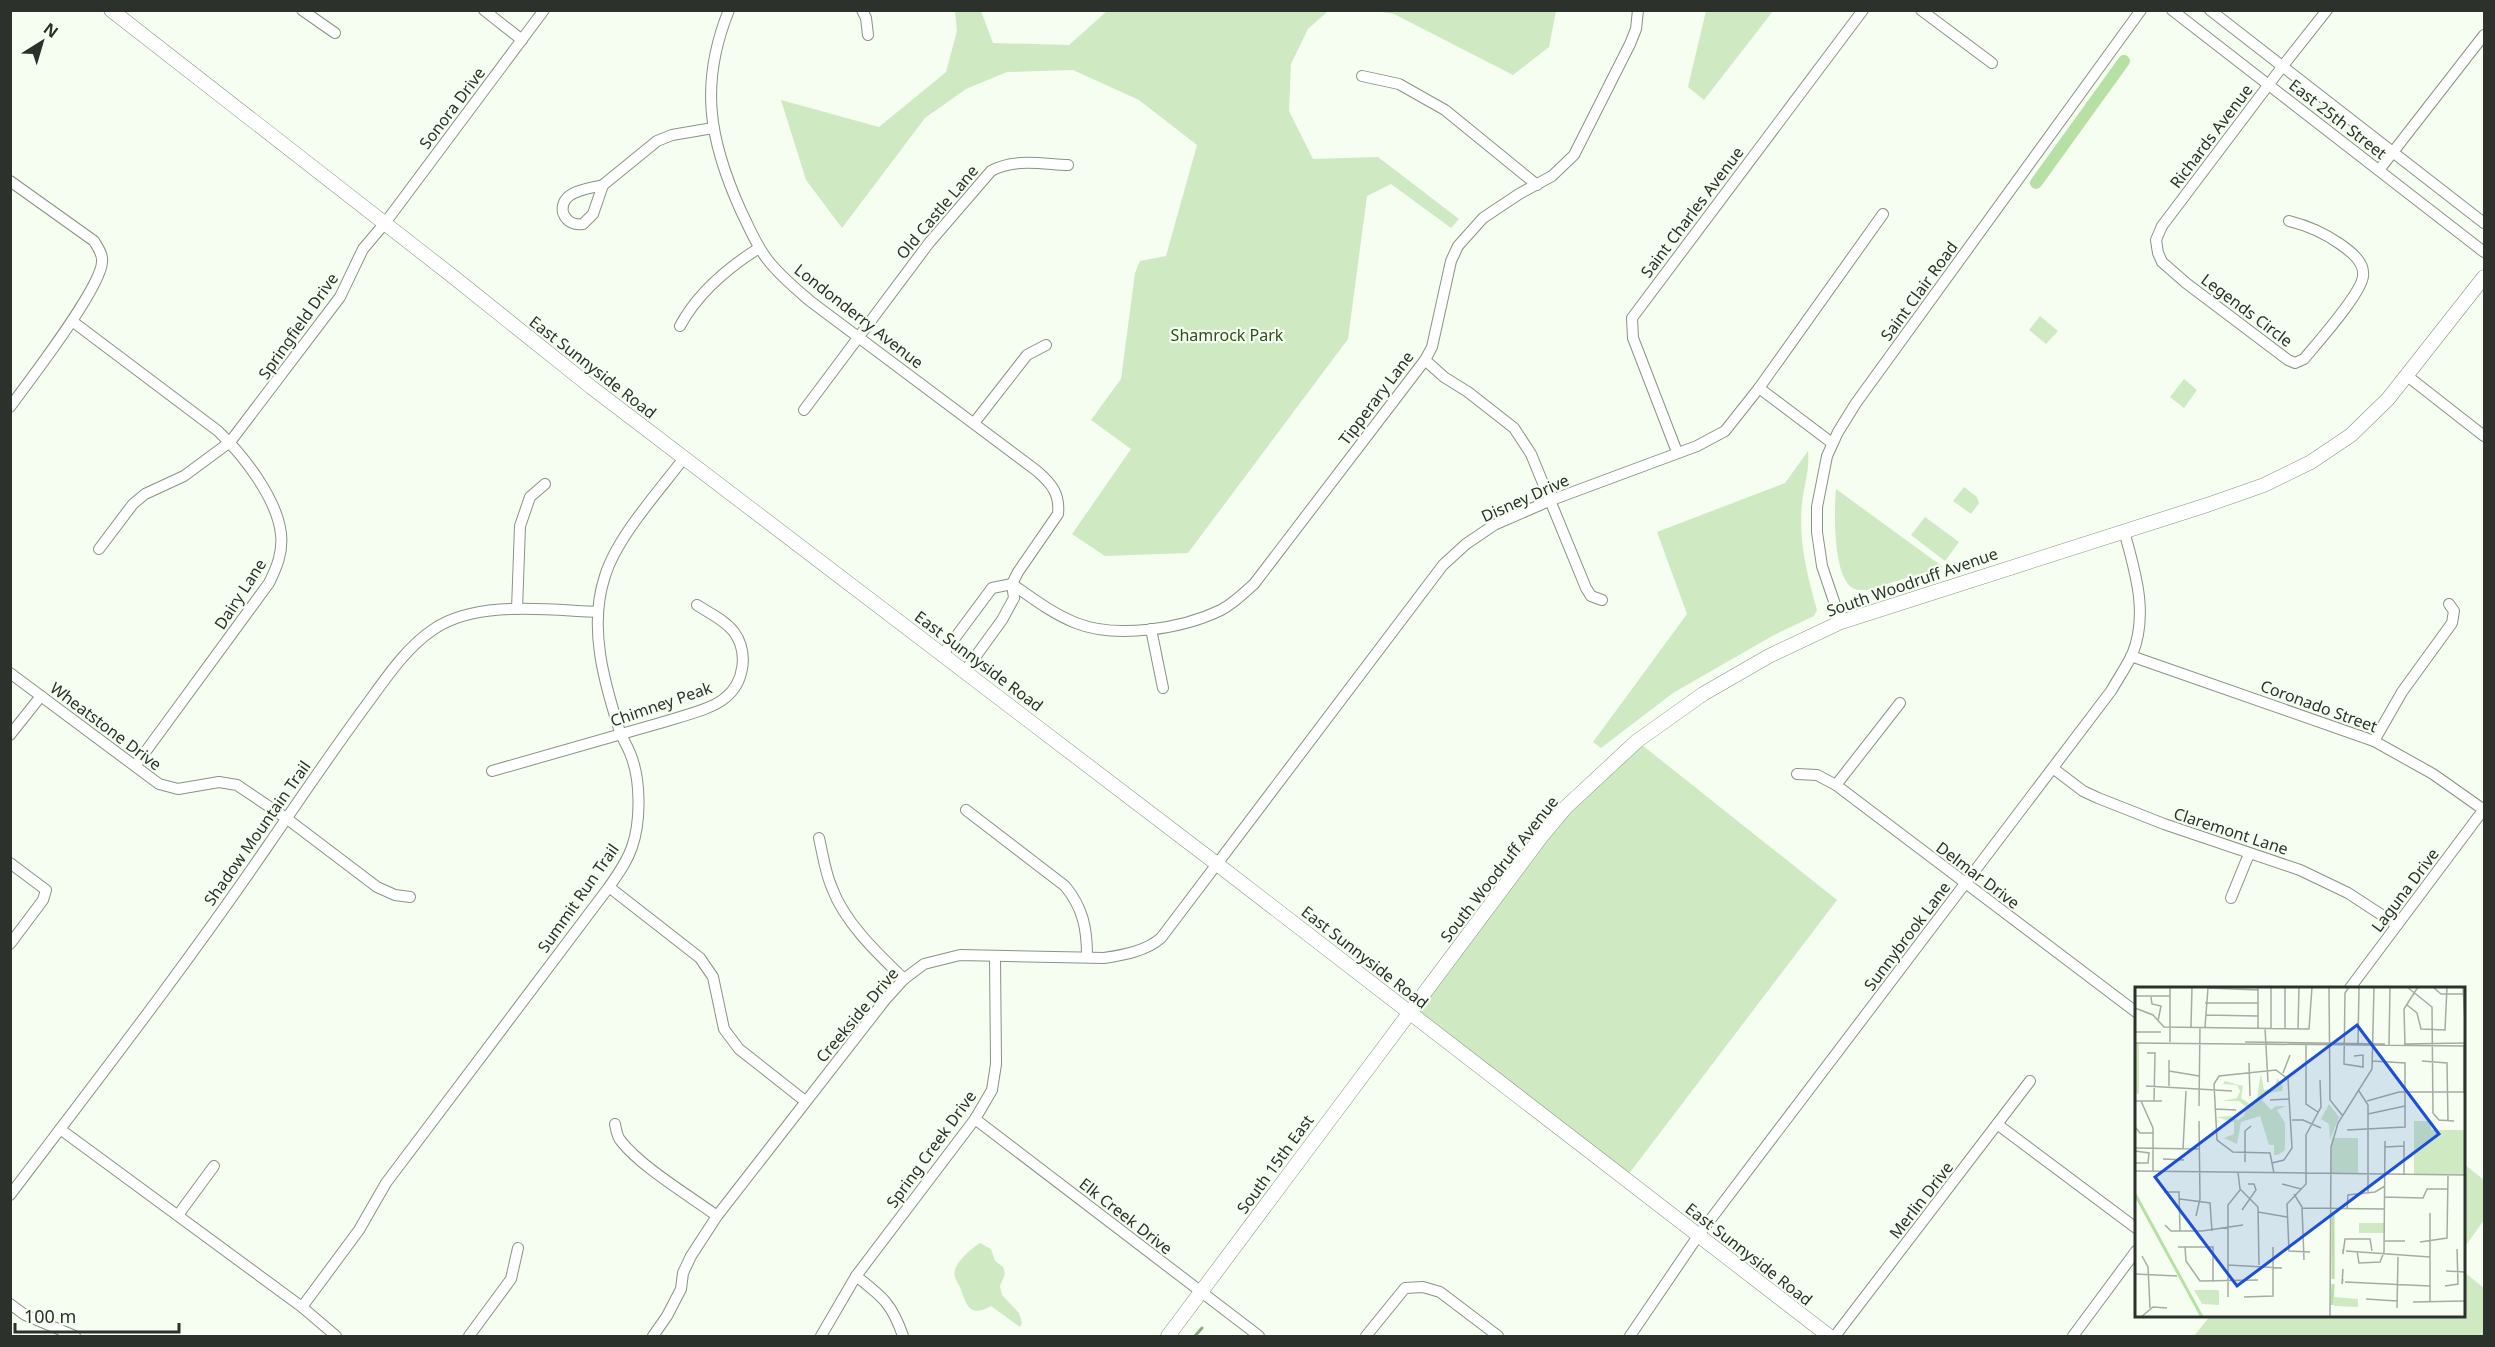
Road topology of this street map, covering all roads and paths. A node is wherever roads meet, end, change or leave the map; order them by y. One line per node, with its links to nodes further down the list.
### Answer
1 (111, 10): 32 (main road, East Sunnyside Road)
2 (302, 10): 15 (street)
3 (484, 10): 18 (street)
4 (544, 10): 18 (street, Sonora Drive)
5 (715, 10): 14 (street)
6 (862, 10): 16 (street)
7 (1638, 10): 29 (street, Tipperary Lane)
8 (1863, 10): 51 (street, Saint Charles Avenue)
9 (1921, 10): 19 (street)
10 (2141, 10): 50 (street, Saint Clair Road)
11 (2172, 10): 22 (street, East 25th Street)
12 (2210, 10): 20 (street, East 25th Street)
13 (2328, 10): 20 (street, Richards Avenue)
14 (728, 14): 23 (street, Londonderry Avenue)
15 (336, 33)
16 (868, 35)
17 (2484, 35): 24 (street)
18 (522, 39): 32 (street, Sonora Drive)
19 (1992, 63)
20 (2282, 67): 22 (street, Richards Avenue); 24 (street, East 25th Street)
21 (1362, 76): 29 (street)
22 (2269, 85): 26 (street, East 25th Street); 37 (street, Richards Avenue)
23 (713, 128): 28 (street); 34 (street, Londonderry Avenue)
24 (2392, 151): 26 (street); 33 (street, East 25th Street)
25 (1068, 165): 40 (street, Old Castle Lane)
26 (2379, 170): 35 (street, East 25th Street)
27 (10, 181): 38 (street)
28 (603, 185)
29 (1537, 185): 42 (street, Tipperary Lane)
30 (1883, 214): 44 (street, Disney Drive)
31 (2289, 221): 37 (street, Legends Circle)
32 (385, 223): 49 (street, Springfield Drive); 52 (main road, East Sunnyside Road)
33 (2484, 223)
34 (759, 248): 39 (street); 40 (street, Londonderry Avenue)
35 (2484, 252)
36 (2484, 277): 43 (main road, South Woodruff Avenue)
37 (2186, 283)
38 (72, 321): 45 (street); 49 (street, Dairy Lane)
39 (680, 326)
40 (860, 337): 46 (street, Old Castle Lane); 47 (street, Londonderry Avenue)
41 (1046, 345): 47 (street)
42 (1425, 360): 54 (street); 64 (street, Tipperary Lane)
43 (2406, 375): 48 (street); 55 (main road, South Woodruff Avenue)
44 (1759, 388): 50 (street); 51 (street, Disney Drive)
45 (10, 407)
46 (804, 410)
47 (974, 423): 57 (street, Londonderry Avenue)
48 (2484, 436)
49 (230, 442): 56 (street, Springfield Drive); 75 (street, Dairy Lane)
50 (1832, 443): 63 (street, Saint Clair Road)
51 (1677, 452): 54 (street, Disney Drive)
52 (684, 458): 62 (street, Summit Run Trail); 65 (main road, East Sunnyside Road)
53 (545, 484): 61 (street)
54 (1549, 501): 58 (street); 86 (street, Disney Drive)
55 (2124, 531): 63 (main road, South Woodruff Avenue); 66 (street, Sunnybrook Lane)
56 (99, 549)
57 (1012, 584): 64 (street, Tipperary Lane); 65 (street); 67 (street, Londonderry Avenue)
58 (1602, 600)
59 (2449, 604): 74 (street)
60 (697, 605): 72 (street, Chimney Peak)
61 (516, 609): 62 (street, Shadow Mountain Trail); 82 (street, Shadow Mountain Trail)
62 (598, 612): 72 (street, Summit Run Trail)
63 (1841, 622): 98 (main road, South Woodruff Avenue)
64 (1151, 629): 69 (street)
65 (943, 654): 67 (main road, East Sunnyside Road)
66 (2131, 656): 74 (street, Coronado Street); 76 (street, Sunnybrook Lane)
67 (965, 671): 86 (main road, East Sunnyside Road)
68 (10, 673): 70 (street, Wheatstone Drive)
69 (1163, 688)
70 (41, 696): 73 (street); 75 (street, Wheatstone Drive)
71 (1900, 703): 79 (street)
72 (621, 734): 77 (street, Chimney Peak); 88 (street, Summit Run Trail)
73 (10, 735)
74 (2374, 741): 80 (street, Coronado Street)
75 (135, 766): 82 (street, Wheatstone Drive)
76 (2054, 769): 84 (street, Claremont Lane); 87 (street, Sunnybrook Lane)
77 (492, 771)
78 (1797, 774): 79 (street, Delmar Drive)
79 (1836, 785): 87 (street, Delmar Drive)
80 (2484, 809): 91 (street, Laguna Drive)
81 (966, 810): 93 (street)
82 (286, 818): 89 (street, Wheatstone Drive); 104 (street, Shadow Mountain Trail)
83 (819, 838): 95 (street)
84 (2249, 854): 90 (street); 91 (street, Claremont Lane)
85 (10, 863): 92 (street)
86 (1217, 864): 93 (street, Creekside Drive); 98 (main road, East Sunnyside Road)
87 (1965, 884): 97 (street, Delmar Drive); 110 (street, Sunnybrook Lane)
88 (609, 886): 100 (street); 116 (street, Summit Run Trail)
89 (410, 897)
90 (2231, 898)
91 (2397, 925): 96 (street, Laguna Drive)
92 (10, 944)
93 (1087, 956): 94 (street, Creekside Drive)
94 (995, 957): 95 (street, Creekside Drive); 101 (street, Spring Creek Drive)
95 (904, 979): 100 (street, Creekside Drive)
96 (2351, 987)
97 (2135, 1011)
98 (1409, 1012): 110 (main road, East Sunnyside Road); 114 (main road, South 15th East)
99 (2030, 1081): 103 (street, Merlin Drive)
100 (805, 1101): 108 (street, Creekside Drive)
101 (975, 1119): 113 (street, Spring Creek Drive); 114 (street, Elk Creek Drive)
102 (615, 1124): 108 (street)
103 (1997, 1124): 109 (street); 129 (street, Merlin Drive)
104 (60, 1129): 106 (street, Shadow Mountain Trail); 107 (street)
105 (214, 1166): 107 (street)
106 (10, 1195)
107 (178, 1215): 116 (street)
108 (717, 1216): 120 (street, Creekside Drive)
109 (2135, 1227)
110 (1698, 1236): 127 (street, Sunnybrook Lane); 128 (main road, East Sunnyside Road)
111 (518, 1248): 119 (street)
112 (2135, 1252): 130 (street)
113 (856, 1276): 121 (street, Spring Creek Drive); 122 (street)
114 (1202, 1292): 123 (main road, South 15th East); 124 (street, Elk Creek Drive)
115 (10, 1304): 117 (street)
116 (302, 1307): 118 (street)
117 (75, 1336)
118 (336, 1336)
119 (469, 1336)
120 (653, 1336)
121 (822, 1336)
122 (903, 1336)
123 (1168, 1336)
124 (1259, 1336)
125 (1366, 1336): 126 (street)
126 (1498, 1336)
127 (1630, 1336)
128 (1829, 1336)
129 (1835, 1336)
130 (2073, 1336)

